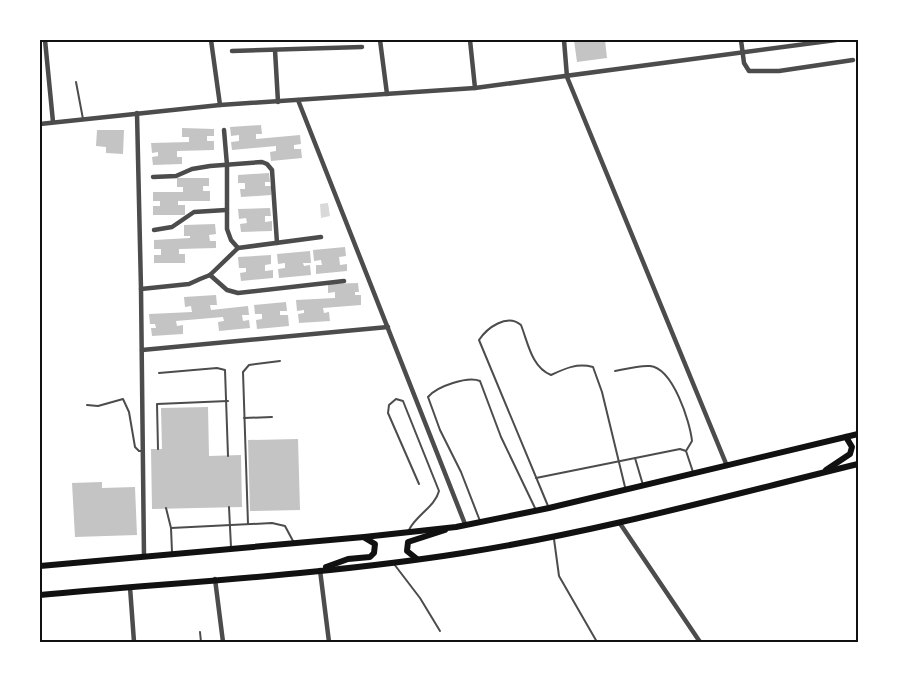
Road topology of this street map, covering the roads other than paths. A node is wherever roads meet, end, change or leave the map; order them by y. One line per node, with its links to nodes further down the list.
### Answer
1 (45, 40): 22 (street)
2 (211, 40): 19 (street)
3 (380, 40): 16 (street)
4 (470, 40): 15 (street)
5 (564, 40): 13 (street)
6 (741, 40): 11 (street)
7 (836, 40): 11 (street)
8 (362, 47): 9 (street)
9 (275, 50): 10 (street); 18 (street)
10 (232, 51)
11 (742, 53): 12 (street); 13 (street)
12 (853, 60)
13 (567, 77): 15 (street); 53 (street)
14 (76, 82): 21 (lane)
15 (475, 88): 16 (street)
16 (387, 94): 17 (street)
17 (298, 100): 18 (street); 35 (street)
18 (278, 102): 19 (street)
19 (220, 105): 20 (street)
20 (137, 113): 21 (street); 34 (street)
21 (83, 119): 22 (street)
22 (53, 122): 23 (street)
23 (40, 124)
24 (224, 130): 25 (street)
25 (226, 165): 26 (street); 27 (street); 30 (street)
26 (153, 177)
27 (226, 210): 28 (street); 31 (street)
28 (154, 230)
29 (321, 237): 30 (street)
30 (277, 243): 31 (street)
31 (238, 248): 32 (street)
32 (210, 275): 33 (street); 34 (street)
33 (344, 281)
34 (142, 289): 36 (street)
35 (388, 327): 36 (street); 67 (street)
36 (142, 350): 47 (street)
37 (280, 361): 43 (lane)
38 (615, 371): 48 (lane)
39 (159, 373): 40 (lane)
40 (228, 401): 46 (lane); 49 (lane)
41 (87, 405): 47 (lane)
42 (272, 417): 43 (lane)
43 (244, 418): 66 (lane)
44 (858, 434): 45 (main road)
45 (846, 437): 53 (main road); 54 (main road)
46 (158, 449)
47 (143, 451): 77 (street)
48 (686, 451): 50 (lane); 55 (lane)
49 (228, 456)
50 (635, 458): 51 (lane); 58 (lane)
51 (620, 461): 56 (lane); 56 (lane); 59 (lane)
52 (858, 464): 54 (main road)
53 (727, 466): 55 (main road)
54 (823, 472): 65 (main road)
55 (693, 474): 58 (main road)
56 (536, 478): 62 (lane)
57 (419, 484): 71 (lane)
58 (644, 485): 59 (main road)
59 (626, 490): 62 (main road)
60 (229, 507): 68 (lane)
61 (166, 508): 70 (lane)
62 (549, 508): 63 (main road)
63 (536, 510): 64 (main road); 64 (lane)
64 (480, 521): 67 (main road)
65 (619, 522): 73 (main road); 92 (street)
66 (248, 524): 68 (lane); 74 (lane)
67 (465, 524): 69 (main road)
68 (230, 525): 70 (lane); 75 (lane)
69 (456, 526): 71 (main road); 78 (main road)
70 (171, 528): 76 (lane)
71 (408, 532): 72 (main road)
72 (364, 537): 74 (main road); 81 (main road)
73 (554, 537): 78 (main road); 91 (lane)
74 (294, 543): 75 (main road)
75 (231, 549): 76 (main road)
76 (173, 555): 77 (main road)
77 (144, 556): 80 (main road)
78 (417, 559): 79 (main road)
79 (392, 562): 81 (main road); 85 (lane)
80 (40, 566)
81 (320, 570): 82 (main road); 90 (street)
82 (215, 579): 83 (main road); 89 (street)
83 (130, 586): 84 (main road); 87 (street)
84 (40, 595)
85 (440, 631)
86 (200, 632): 88 (lane)
87 (134, 642)
88 (201, 642)
89 (223, 642)
90 (329, 642)
91 (597, 642)
92 (700, 642)

